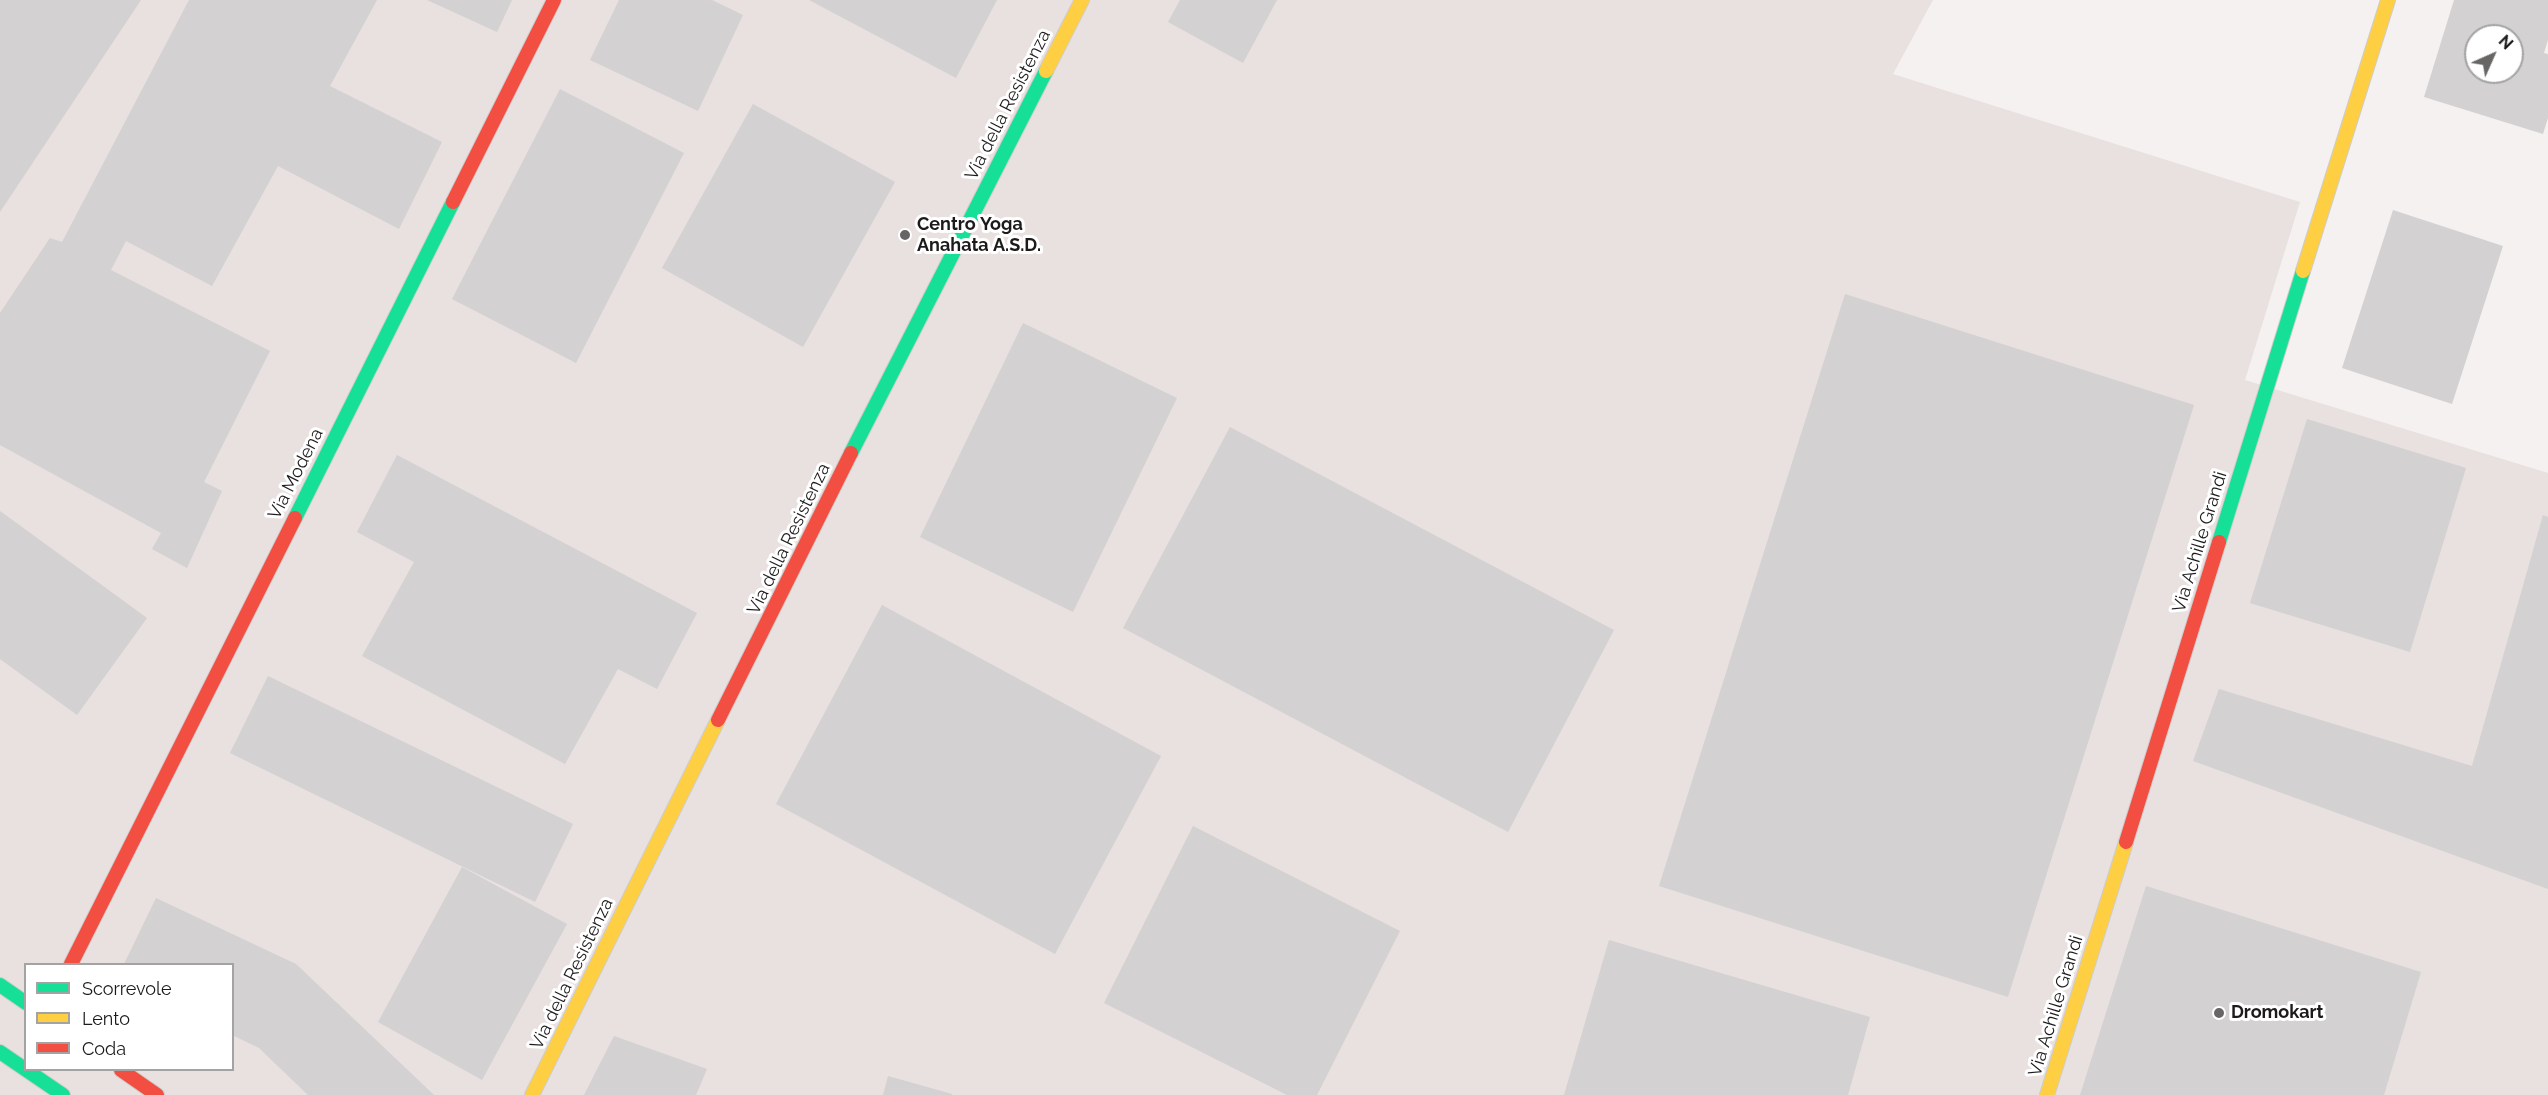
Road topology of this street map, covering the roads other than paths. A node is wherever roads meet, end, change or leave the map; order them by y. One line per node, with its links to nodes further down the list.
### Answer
1 (554, 0): 4 (street, Via Modena)
2 (1082, 0): 13 (street, Via della Resistenza)
3 (2388, 0): 14 (street, Via Achille Grandi)
4 (71, 963)
5 (0, 985): 6 (street)
6 (24, 1002)
7 (0, 1052): 8 (street)
8 (24, 1068)
9 (28, 1071): 11 (street)
10 (122, 1071): 12 (street)
11 (63, 1095)
12 (157, 1095)
13 (532, 1095)
14 (2047, 1095)

